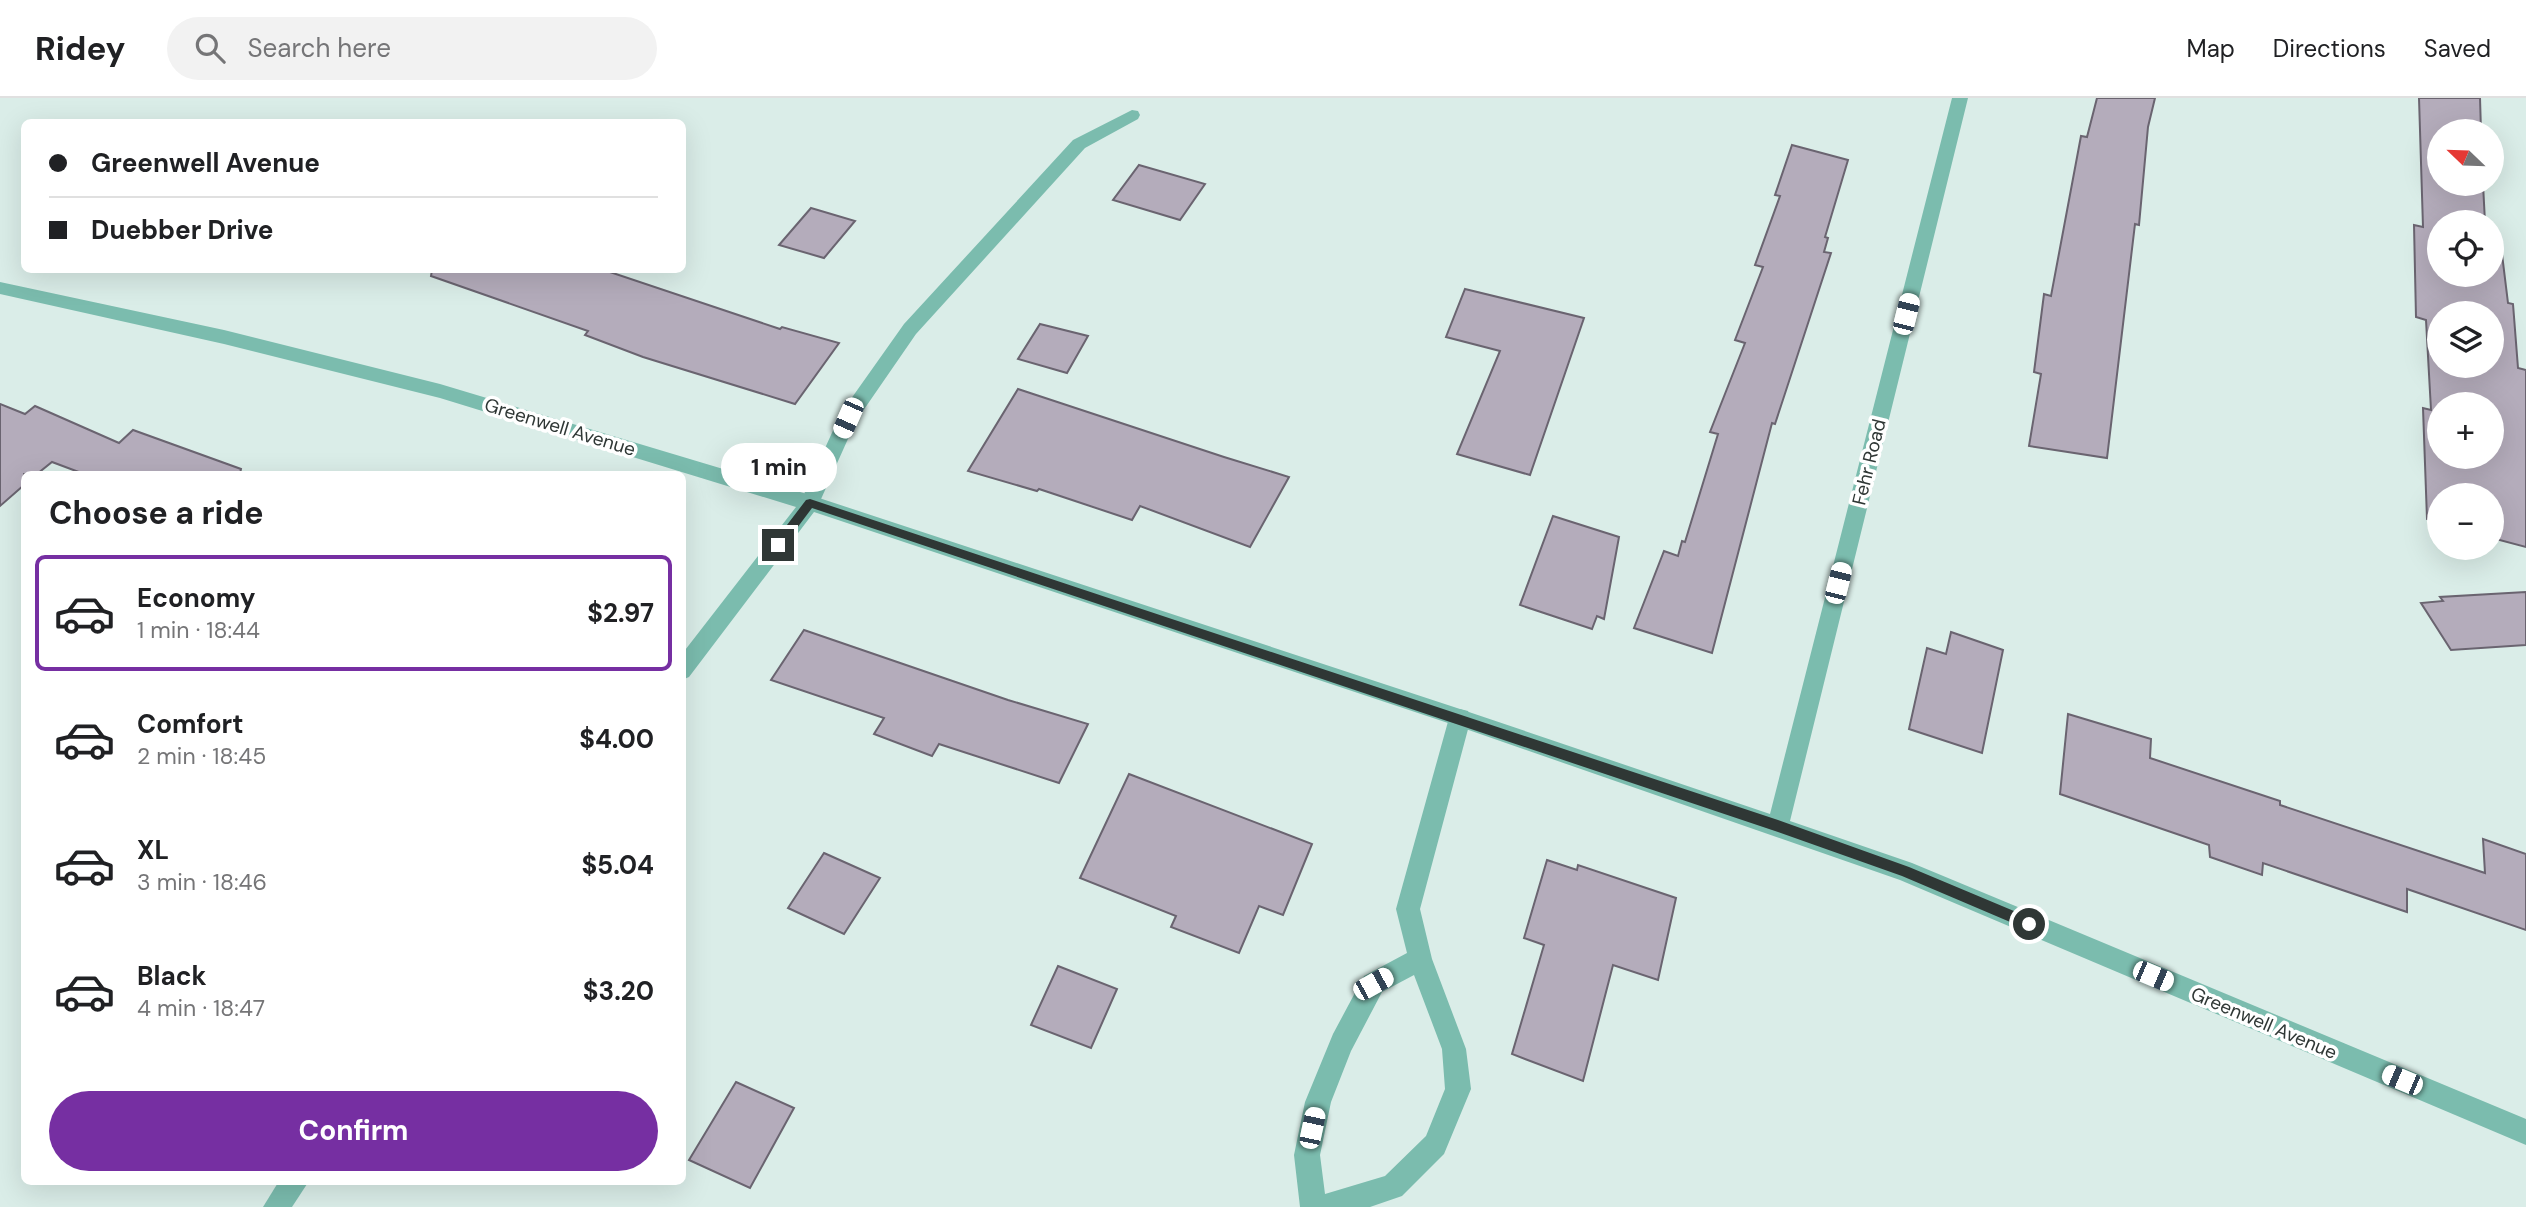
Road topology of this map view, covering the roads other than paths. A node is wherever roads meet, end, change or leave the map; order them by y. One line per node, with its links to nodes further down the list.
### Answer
1 (1960, 98): 7 (street, Fehr Road)
2 (1132, 115): 4 (street)
3 (0, 288): 4 (street, Greenwell Avenue)
4 (810, 503): 5 (street); 6 (street, Greenwell Avenue)
5 (686, 666)
6 (1460, 718): 7 (street, Greenwell Avenue); 8 (street)
7 (1778, 826): 9 (street, Greenwell Avenue)
8 (1420, 959): 12 (street); 13 (street)
9 (2526, 1132)
10 (293, 1185): 11 (street)
11 (276, 1207)
12 (1313, 1207)
13 (1326, 1207)

